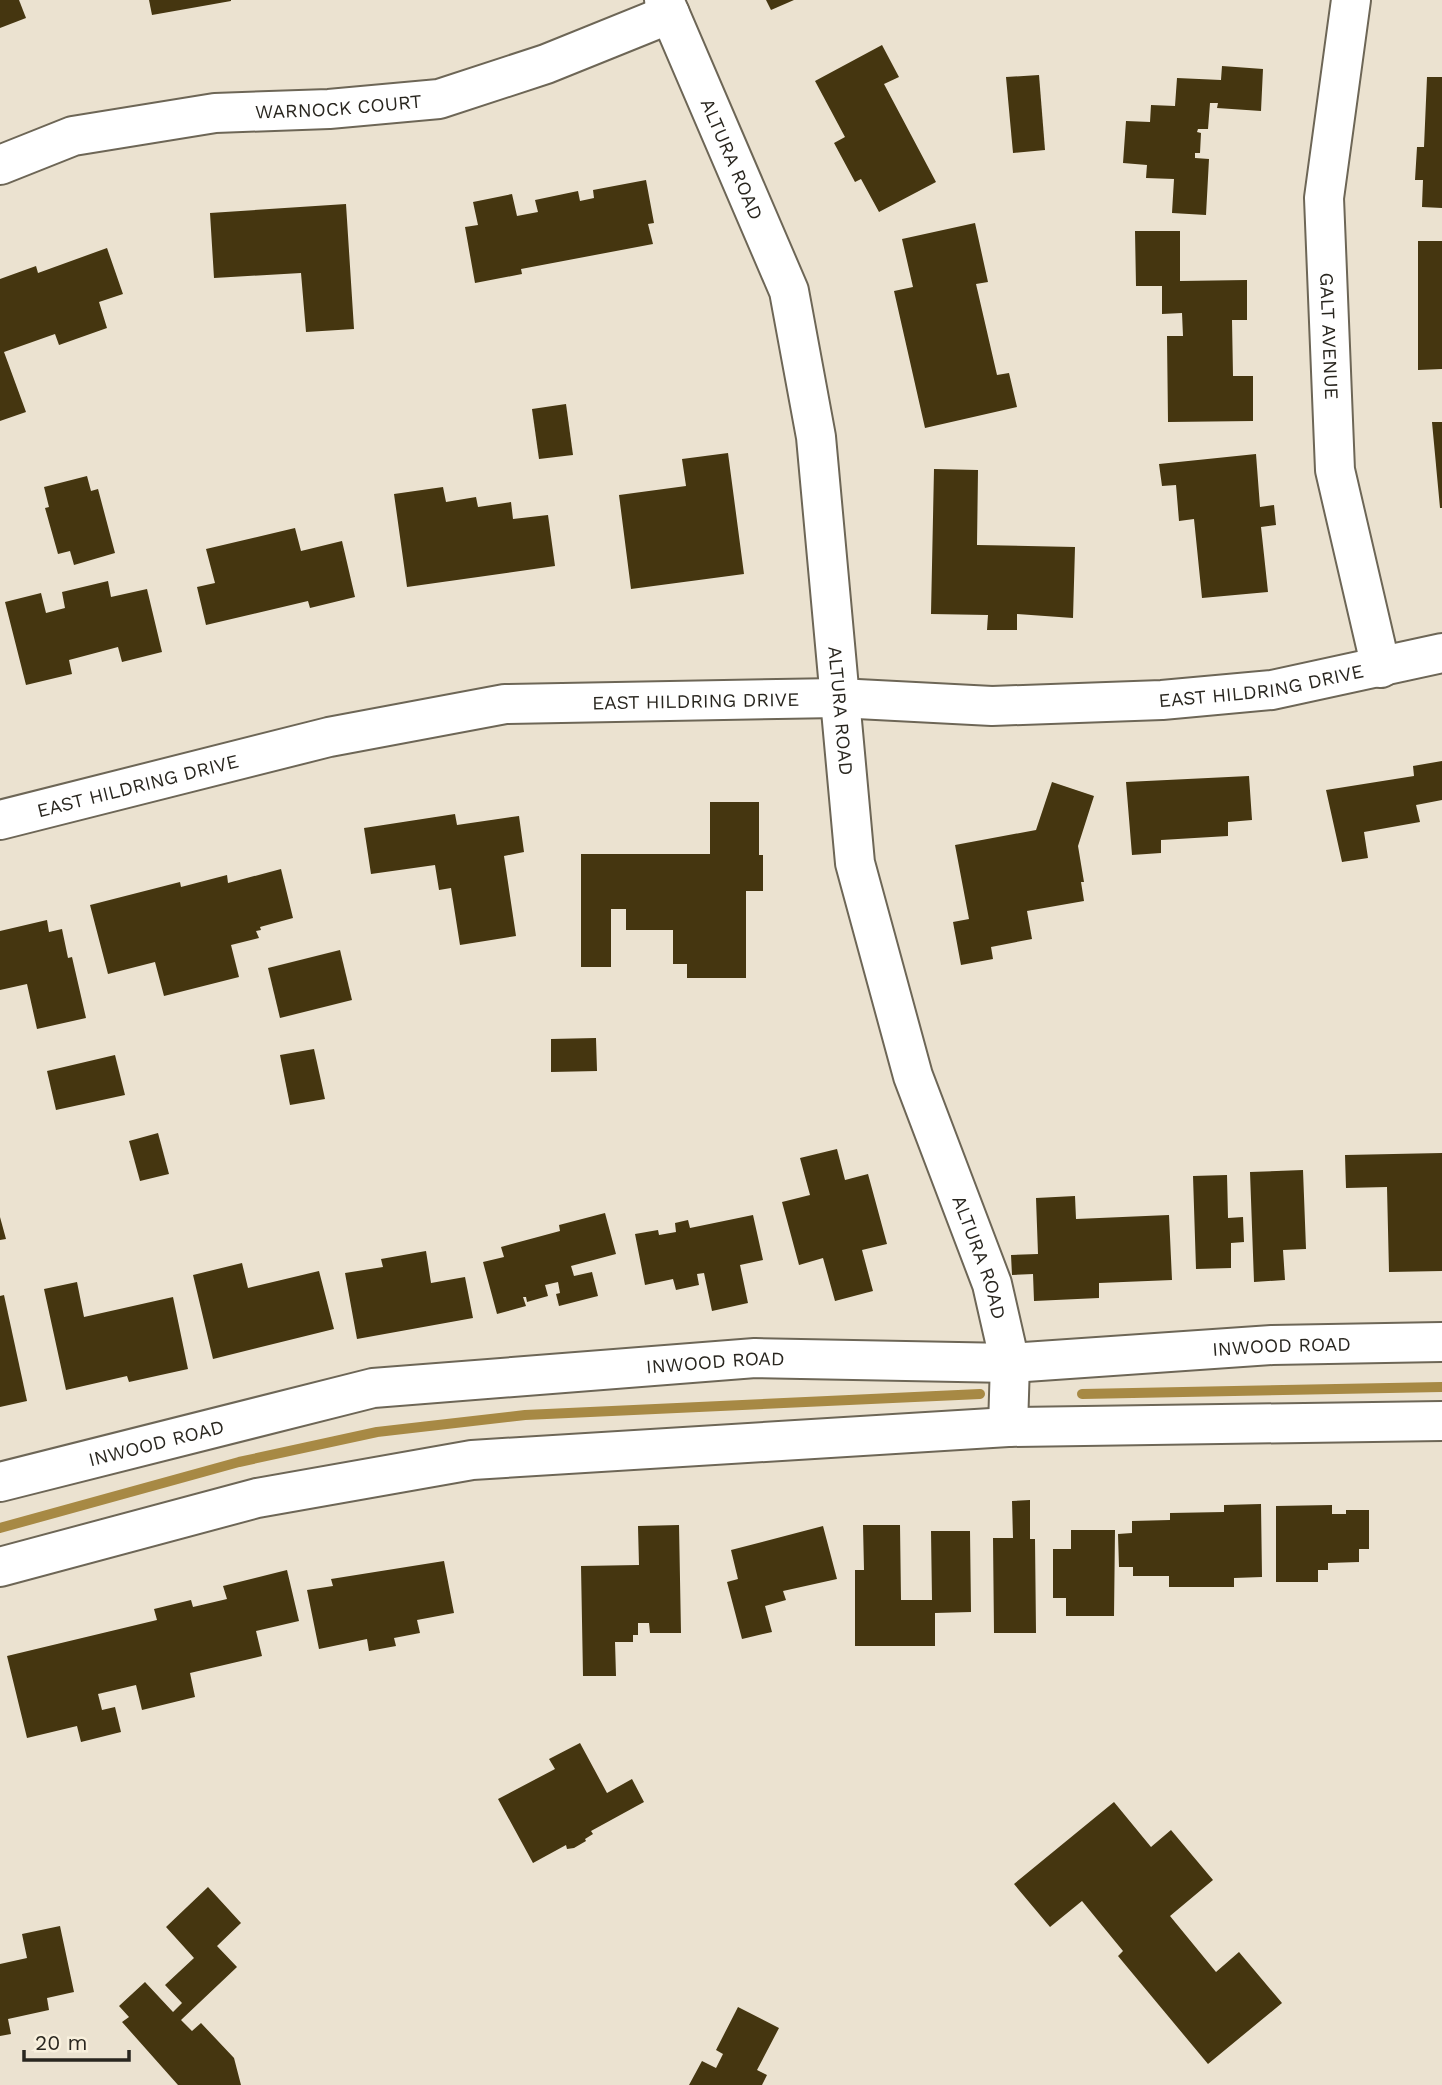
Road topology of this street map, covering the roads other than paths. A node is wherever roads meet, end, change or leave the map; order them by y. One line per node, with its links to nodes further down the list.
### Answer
1 (1351, 0): 5 (street, GALT AVENUE)
2 (667, 7): 3 (street, WARNOCK COURT); 6 (street, ALTURA ROAD)
3 (0, 165)
4 (1442, 653): 5 (street, EAST HILDRING DRIVE)
5 (1381, 668): 6 (street, EAST HILDRING DRIVE)
6 (838, 698): 7 (street, EAST HILDRING DRIVE); 9 (street, ALTURA ROAD)
7 (0, 820)
8 (1442, 1342): 9 (street, INWOOD ROAD)
9 (1010, 1363): 11 (street, ALTURA ROAD); 12 (street, INWOOD ROAD)
10 (1442, 1421): 11 (street)
11 (1008, 1427): 13 (street)
12 (0, 1482)
13 (0, 1567)

